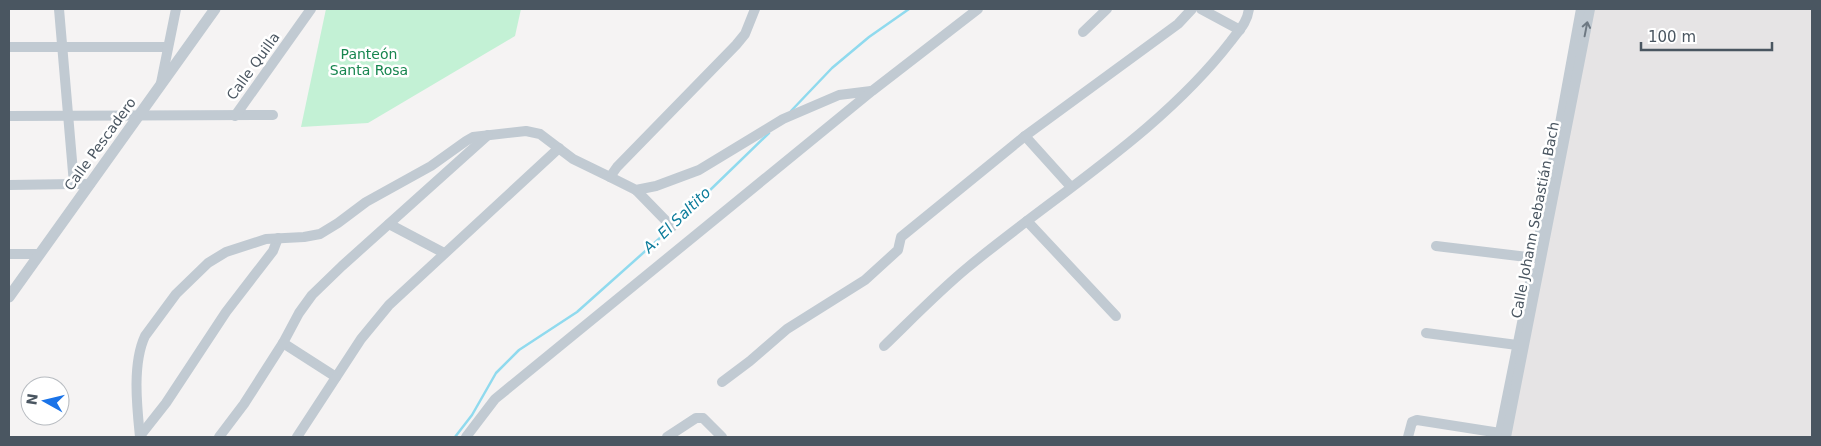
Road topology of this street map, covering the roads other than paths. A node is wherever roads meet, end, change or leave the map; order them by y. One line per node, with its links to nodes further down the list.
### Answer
1 (60, 9): 16 (street)
2 (176, 9): 17 (street)
3 (215, 9): 18 (street, Calle Pescadero)
4 (311, 9): 24 (street, Calle Quilla)
5 (755, 9): 28 (street)
6 (978, 9): 19 (street)
7 (1107, 9): 14 (street)
8 (1192, 9): 26 (street)
9 (1201, 9): 13 (street)
10 (1249, 9): 13 (street)
11 (1581, 9): 42 (street, Calle Johann Sebastián Bach)
12 (1590, 9): 52 (street, Calle Johann Sebastián Bach, one-way to 12)
13 (1240, 30): 32 (street)
14 (1083, 32)
15 (9, 47): 16 (street)
16 (63, 47): 17 (street); 23 (street)
17 (168, 47): 18 (street)
18 (161, 83): 20 (street, Calle Pescadero)
19 (872, 91): 33 (street); 55 (street)
20 (141, 115): 23 (street); 24 (street); 30 (street, Calle Pescadero)
21 (273, 115): 24 (street)
22 (9, 116): 23 (street)
23 (68, 116): 29 (street)
24 (235, 116)
25 (489, 135): 27 (street); 35 (street); 37 (street)
26 (1025, 136): 32 (street); 50 (street)
27 (559, 148): 28 (street); 39 (street)
28 (610, 177): 33 (street)
29 (74, 184): 30 (street); 31 (street)
30 (90, 184): 41 (street, Calle Pescadero)
31 (9, 185)
32 (1071, 187): 34 (street)
33 (636, 190): 36 (street)
34 (1027, 221): 44 (street); 48 (street)
35 (389, 224): 39 (street); 46 (street)
36 (672, 227)
37 (278, 238): 51 (street); 51 (street)
38 (1436, 246): 42 (street)
39 (444, 253): 49 (street)
40 (9, 254): 41 (street)
41 (38, 254): 43 (street, Calle Pescadero)
42 (1535, 258): 47 (street, Calle Johann Sebastián Bach)
43 (9, 297)
44 (1116, 316)
45 (1426, 333): 47 (street)
46 (283, 343): 49 (street); 53 (street)
47 (1517, 345): 52 (street, Calle Johann Sebastián Bach)
48 (884, 346)
49 (336, 377): 54 (street)
50 (722, 382)
51 (140, 436)
52 (1502, 436): 58 (street)
53 (219, 437)
54 (297, 437)
55 (466, 437)
56 (667, 437): 57 (street)
57 (722, 437)
58 (1408, 437)

